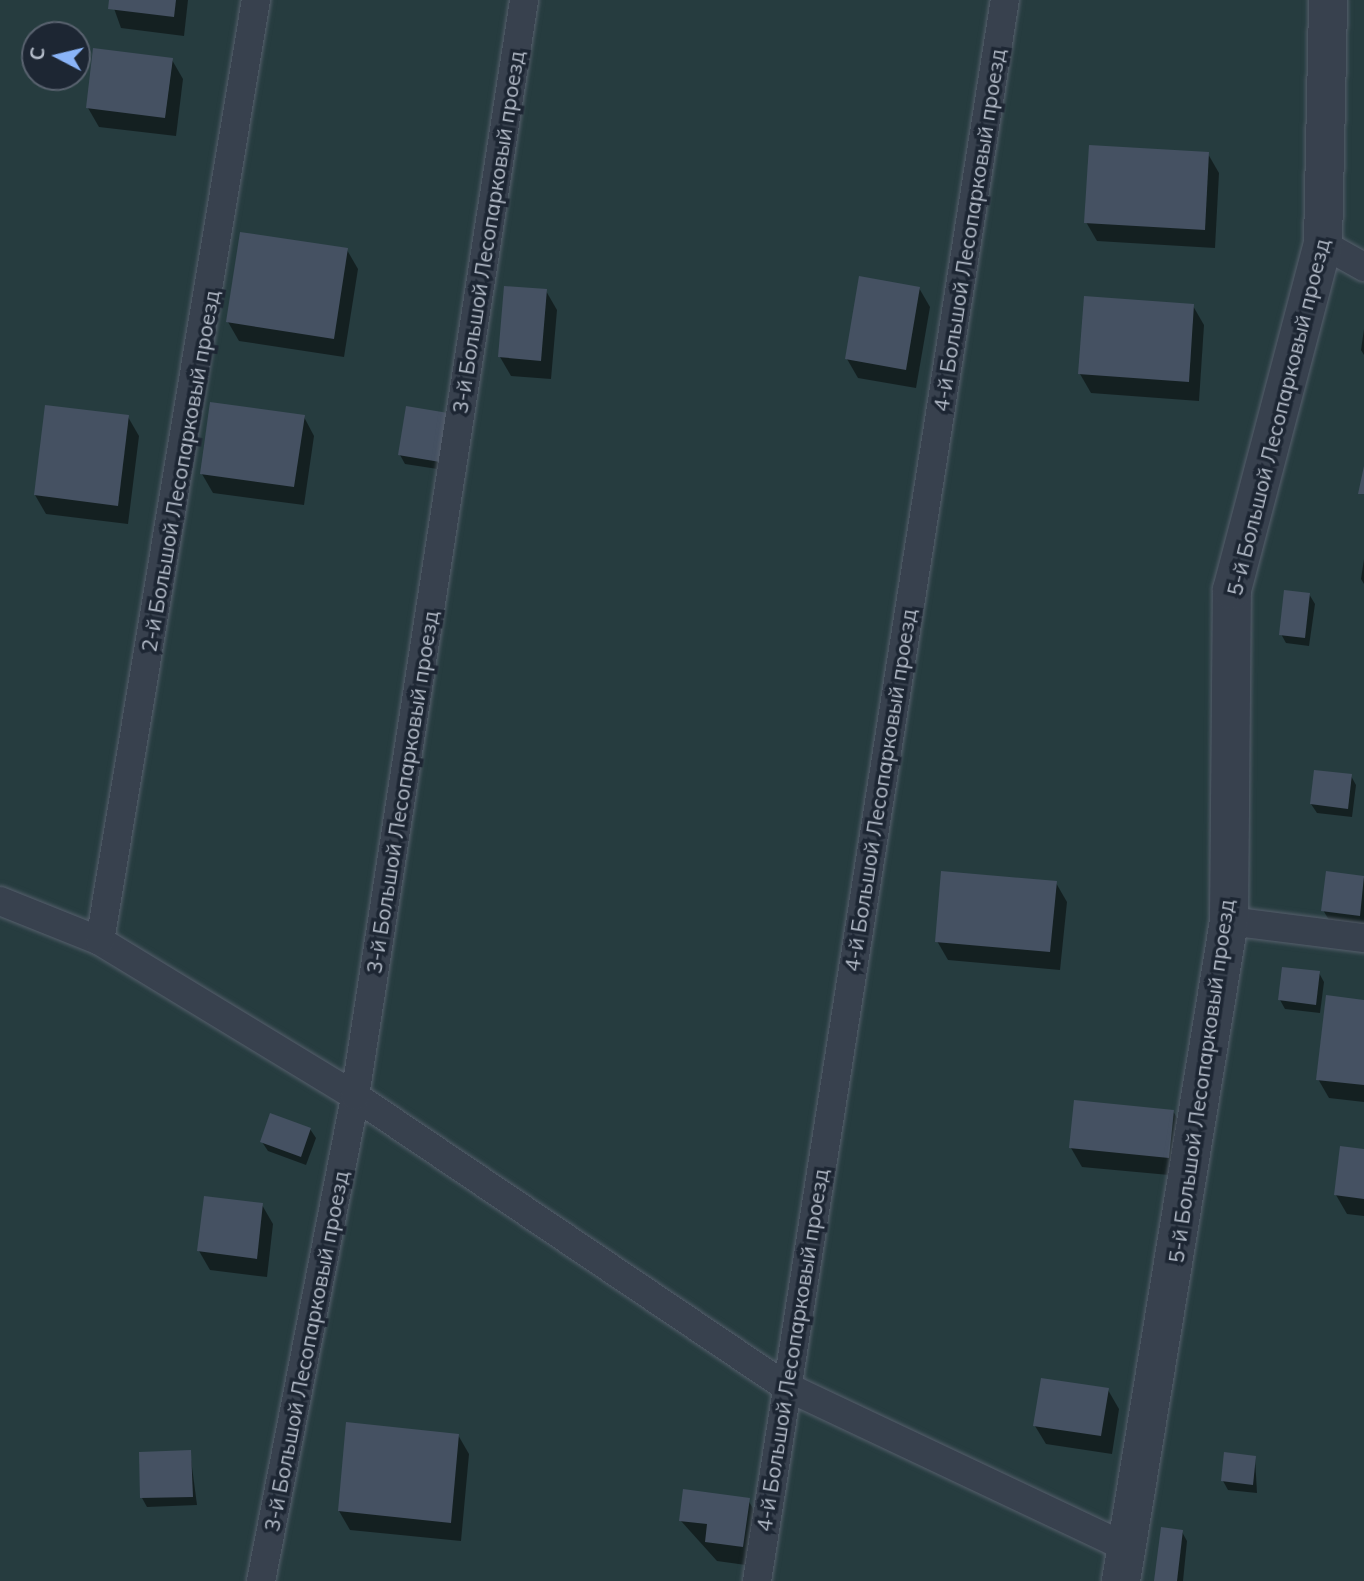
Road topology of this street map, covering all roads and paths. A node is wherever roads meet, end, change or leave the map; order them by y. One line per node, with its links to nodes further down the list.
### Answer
1 (256, 0): 10 (lane, 2-й Большой Лесопарковый проезд)
2 (524, 0): 11 (lane, 3-й Большой Лесопарковый проезд)
3 (1005, 0): 12 (lane, 4-й Большой Лесопарковый проезд)
4 (1328, 0): 5 (street, 5-й Большой Лесопарковый проезд)
5 (1324, 244): 6 (lane); 8 (street, 5-й Большой Лесопарковый проезд)
6 (1364, 267)
7 (0, 901): 10 (lane)
8 (1229, 921): 9 (lane); 13 (street, 5-й Большой Лесопарковый проезд)
9 (1364, 938)
10 (100, 941): 11 (lane)
11 (355, 1096): 12 (lane); 14 (lane, 3-й Большой Лесопарковый проезд)
12 (785, 1386): 13 (lane); 15 (lane, 4-й Большой Лесопарковый проезд)
13 (1123, 1564)
14 (261, 1581)
15 (757, 1581)

